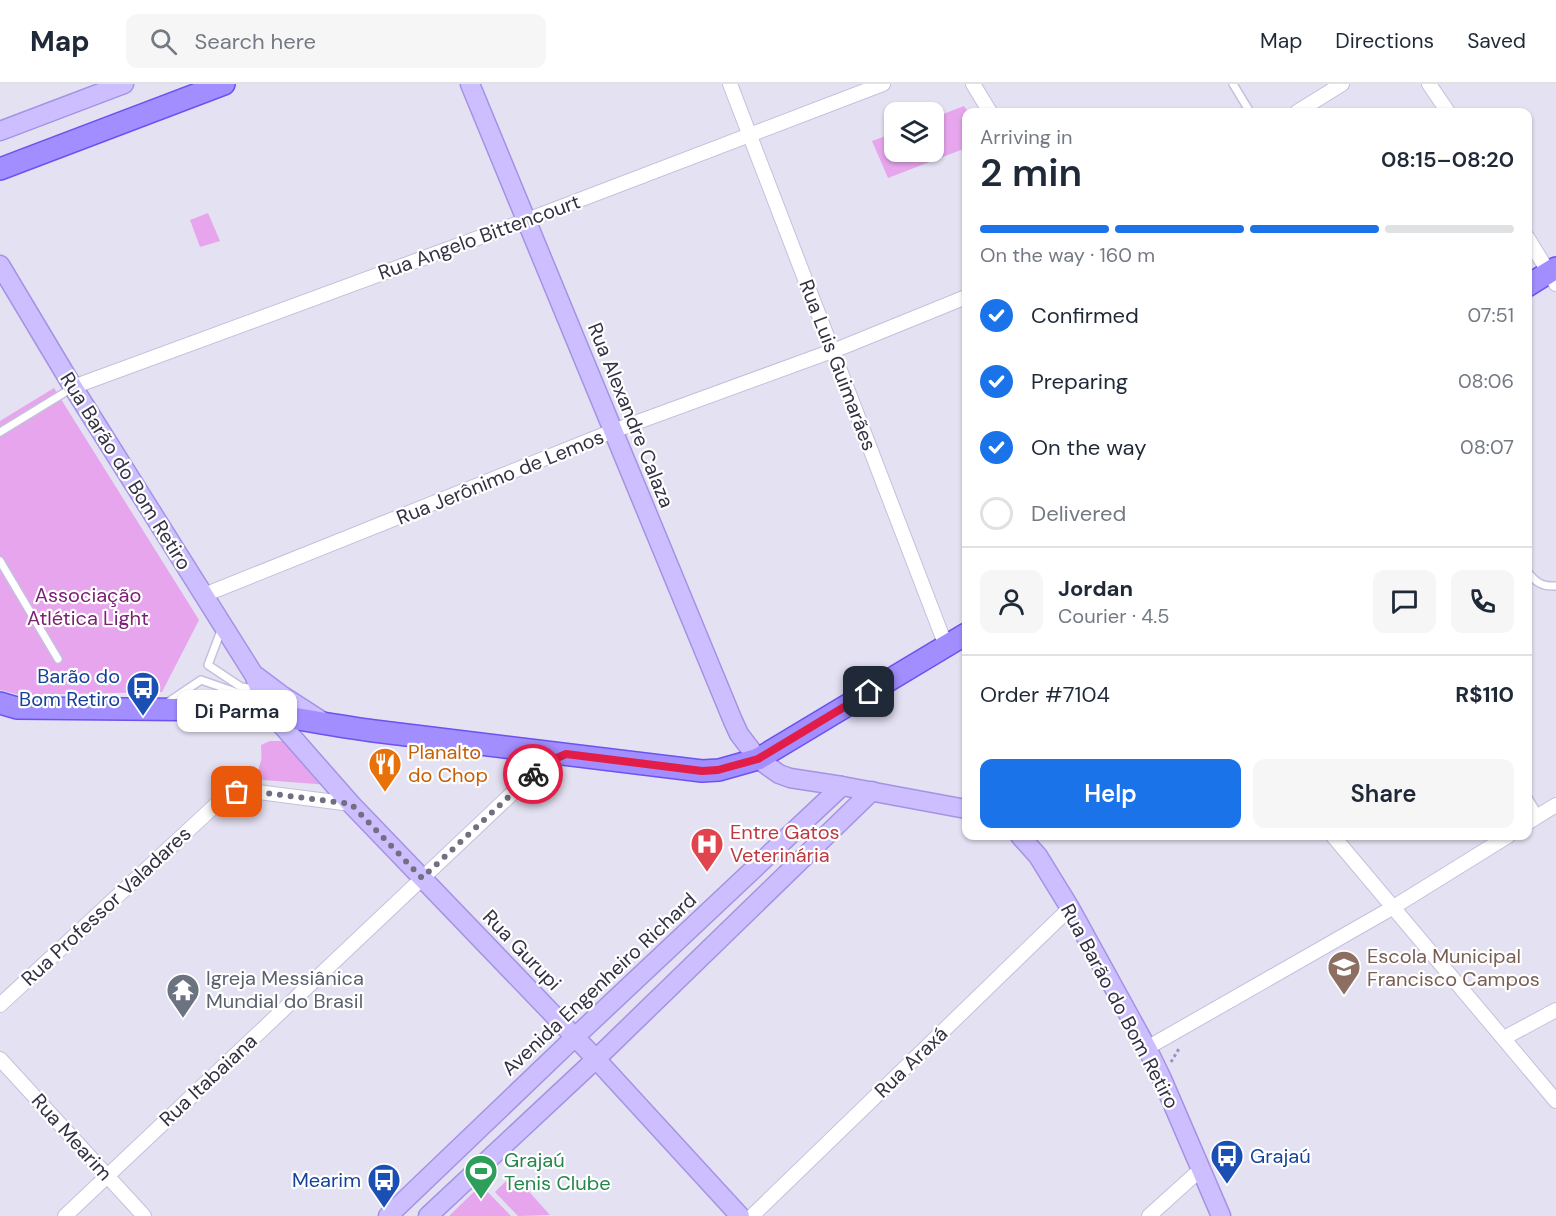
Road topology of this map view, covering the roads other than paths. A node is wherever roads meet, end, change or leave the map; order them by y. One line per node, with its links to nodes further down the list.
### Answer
1 (124, 84): 14 (main road)
2 (224, 84): 16 (main road)
3 (470, 84): 17 (main road, Rua Alexandre Calaza)
4 (730, 84): 15 (street, Rua Luis Guimarães)
5 (883, 84): 15 (street, Rua Angelo Bittencourt)
6 (973, 84): 10 (street)
7 (1233, 84): 11 (lane)
8 (1342, 84): 12 (street)
9 (1429, 84): 13 (street)
10 (988, 108)
11 (1248, 108)
12 (1303, 108)
13 (1445, 108)
14 (0, 131)
15 (749, 135): 17 (street, Rua Angelo Bittencourt); 23 (street, Rua Luis Guimarães)
16 (0, 169)
17 (527, 220): 24 (street, Rua Angelo Bittencourt); 25 (main road, Rua Alexandre Calaza)
18 (1532, 244): 20 (street)
19 (0, 265): 24 (main road, Rua Barão do Bom Retiro)
20 (1554, 275): 21 (main road)
21 (1532, 284)
22 (962, 299): 23 (street, Rua Jerônimo de Lemos)
23 (832, 350): 25 (street, Rua Jerônimo de Lemos); 33 (street, Rua Luis Guimarães)
24 (73, 387): 26 (lane); 30 (main road, Rua Barão do Bom Retiro)
25 (613, 431): 30 (street, Rua Jerônimo de Lemos); 42 (main road, Rua Alexandre Calaza)
26 (0, 432)
27 (0, 561): 34 (lane)
28 (1532, 577): 29 (lane)
29 (1556, 586)
30 (204, 595): 31 (main road, Rua Barão do Bom Retiro)
31 (223, 626): 35 (main road, Rua Barão do Bom Retiro); 35 (lane)
32 (962, 636): 33 (main road, Rua Barão do Bom Retiro)
33 (946, 646): 42 (main road, Rua Barão do Bom Retiro)
34 (58, 659)
35 (257, 682): 39 (main road, Rua Barão do Bom Retiro); 40 (main road, Rua Barão do Bom Retiro)
36 (0, 704): 37 (main road)
37 (157, 709): 38 (main road); 38 (lane)
38 (249, 712): 39 (main road)
39 (272, 714): 40 (main road, Rua Barão do Bom Retiro); 45 (main road, Rua Gurupi)
40 (328, 725): 41 (main road, Rua Barão do Bom Retiro)
41 (566, 754): 42 (main road, Rua Barão do Bom Retiro); 52 (street, Rua Itabaiana)
42 (758, 759): 43 (main road)
43 (842, 786): 44 (main road); 57 (main road, Avenida Engenheiro Richard)
44 (872, 791): 47 (main road); 61 (main road)
45 (351, 804): 52 (main road, Rua Gurupi); 55 (street, Rua Professor Valadares)
46 (1556, 805): 48 (street)
47 (962, 808)
48 (1533, 820)
49 (1024, 840): 53 (main road, Rua Barão do Bom Retiro)
50 (1336, 840): 54 (street)
51 (1502, 840): 54 (street)
52 (422, 878): 57 (main road, Rua Gurupi); 64 (street, Rua Itabaiana)
53 (1070, 908): 59 (main road, Rua Barão do Bom Retiro); 70 (street, Rua Araxá)
54 (1392, 908): 58 (street); 59 (street)
55 (0, 1005)
56 (1556, 1010): 58 (street)
57 (575, 1037): 61 (main road, Rua Gurupi); 67 (main road, Avenida Engenheiro Richard)
58 (1504, 1038): 62 (street)
59 (1147, 1048): 63 (main road, Rua Barão do Bom Retiro)
60 (0, 1059): 64 (street, Rua Mearim)
61 (596, 1059): 68 (main road); 69 (main road, Rua Gurupi)
62 (1556, 1101)
63 (1200, 1170): 71 (street); 72 (main road, Rua Barão do Bom Retiro)
64 (108, 1175): 65 (street, Rua Itabaiana); 66 (street, Rua Mearim)
65 (65, 1216)
66 (144, 1216)
67 (388, 1216)
68 (428, 1216)
69 (741, 1216)
70 (752, 1216)
71 (1149, 1216)
72 (1221, 1216)

